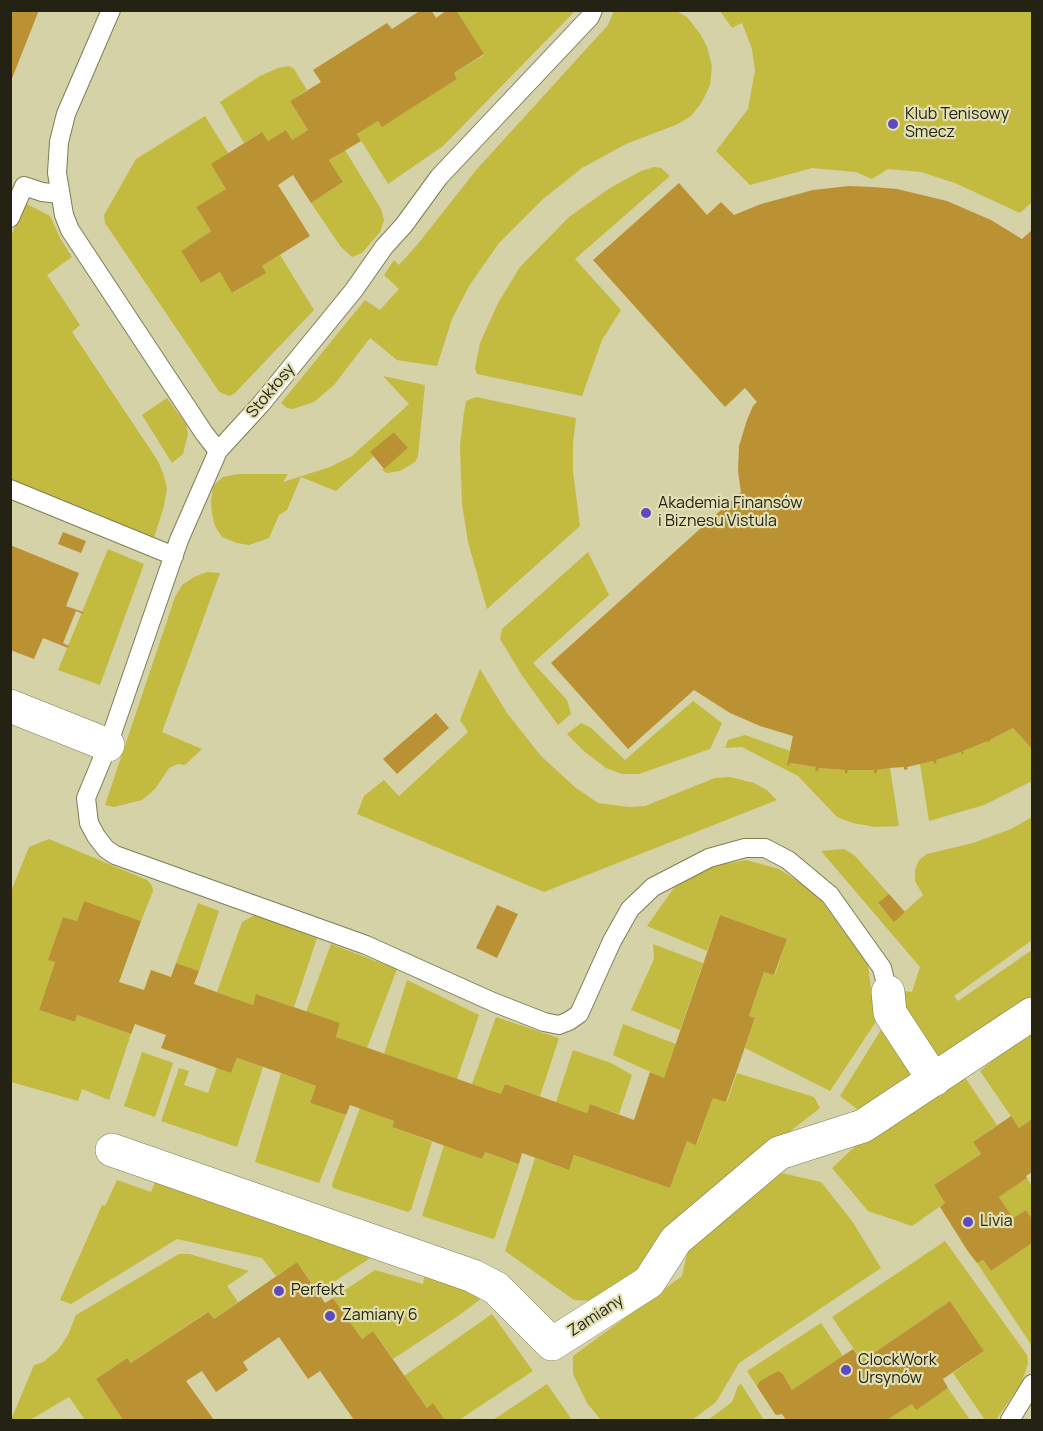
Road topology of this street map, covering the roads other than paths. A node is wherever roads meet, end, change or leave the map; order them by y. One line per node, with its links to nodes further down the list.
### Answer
1 (111, 10): 3 (lane)
2 (593, 10): 5 (lane, Stokłosy)
3 (60, 194): 4 (lane); 5 (lane)
4 (10, 218)
5 (218, 451): 7 (lane, Stokłosy)
6 (10, 489): 7 (lane)
7 (174, 556): 9 (lane, Stokłosy)
8 (10, 706): 9 (street)
9 (108, 745): 10 (lane, Stokłosy)
10 (888, 992): 12 (street)
11 (1032, 1014): 12 (street, Zamiany)
12 (934, 1080): 13 (street, Zamiany)
13 (112, 1150)
14 (1032, 1384): 15 (lane)
15 (1010, 1420)

